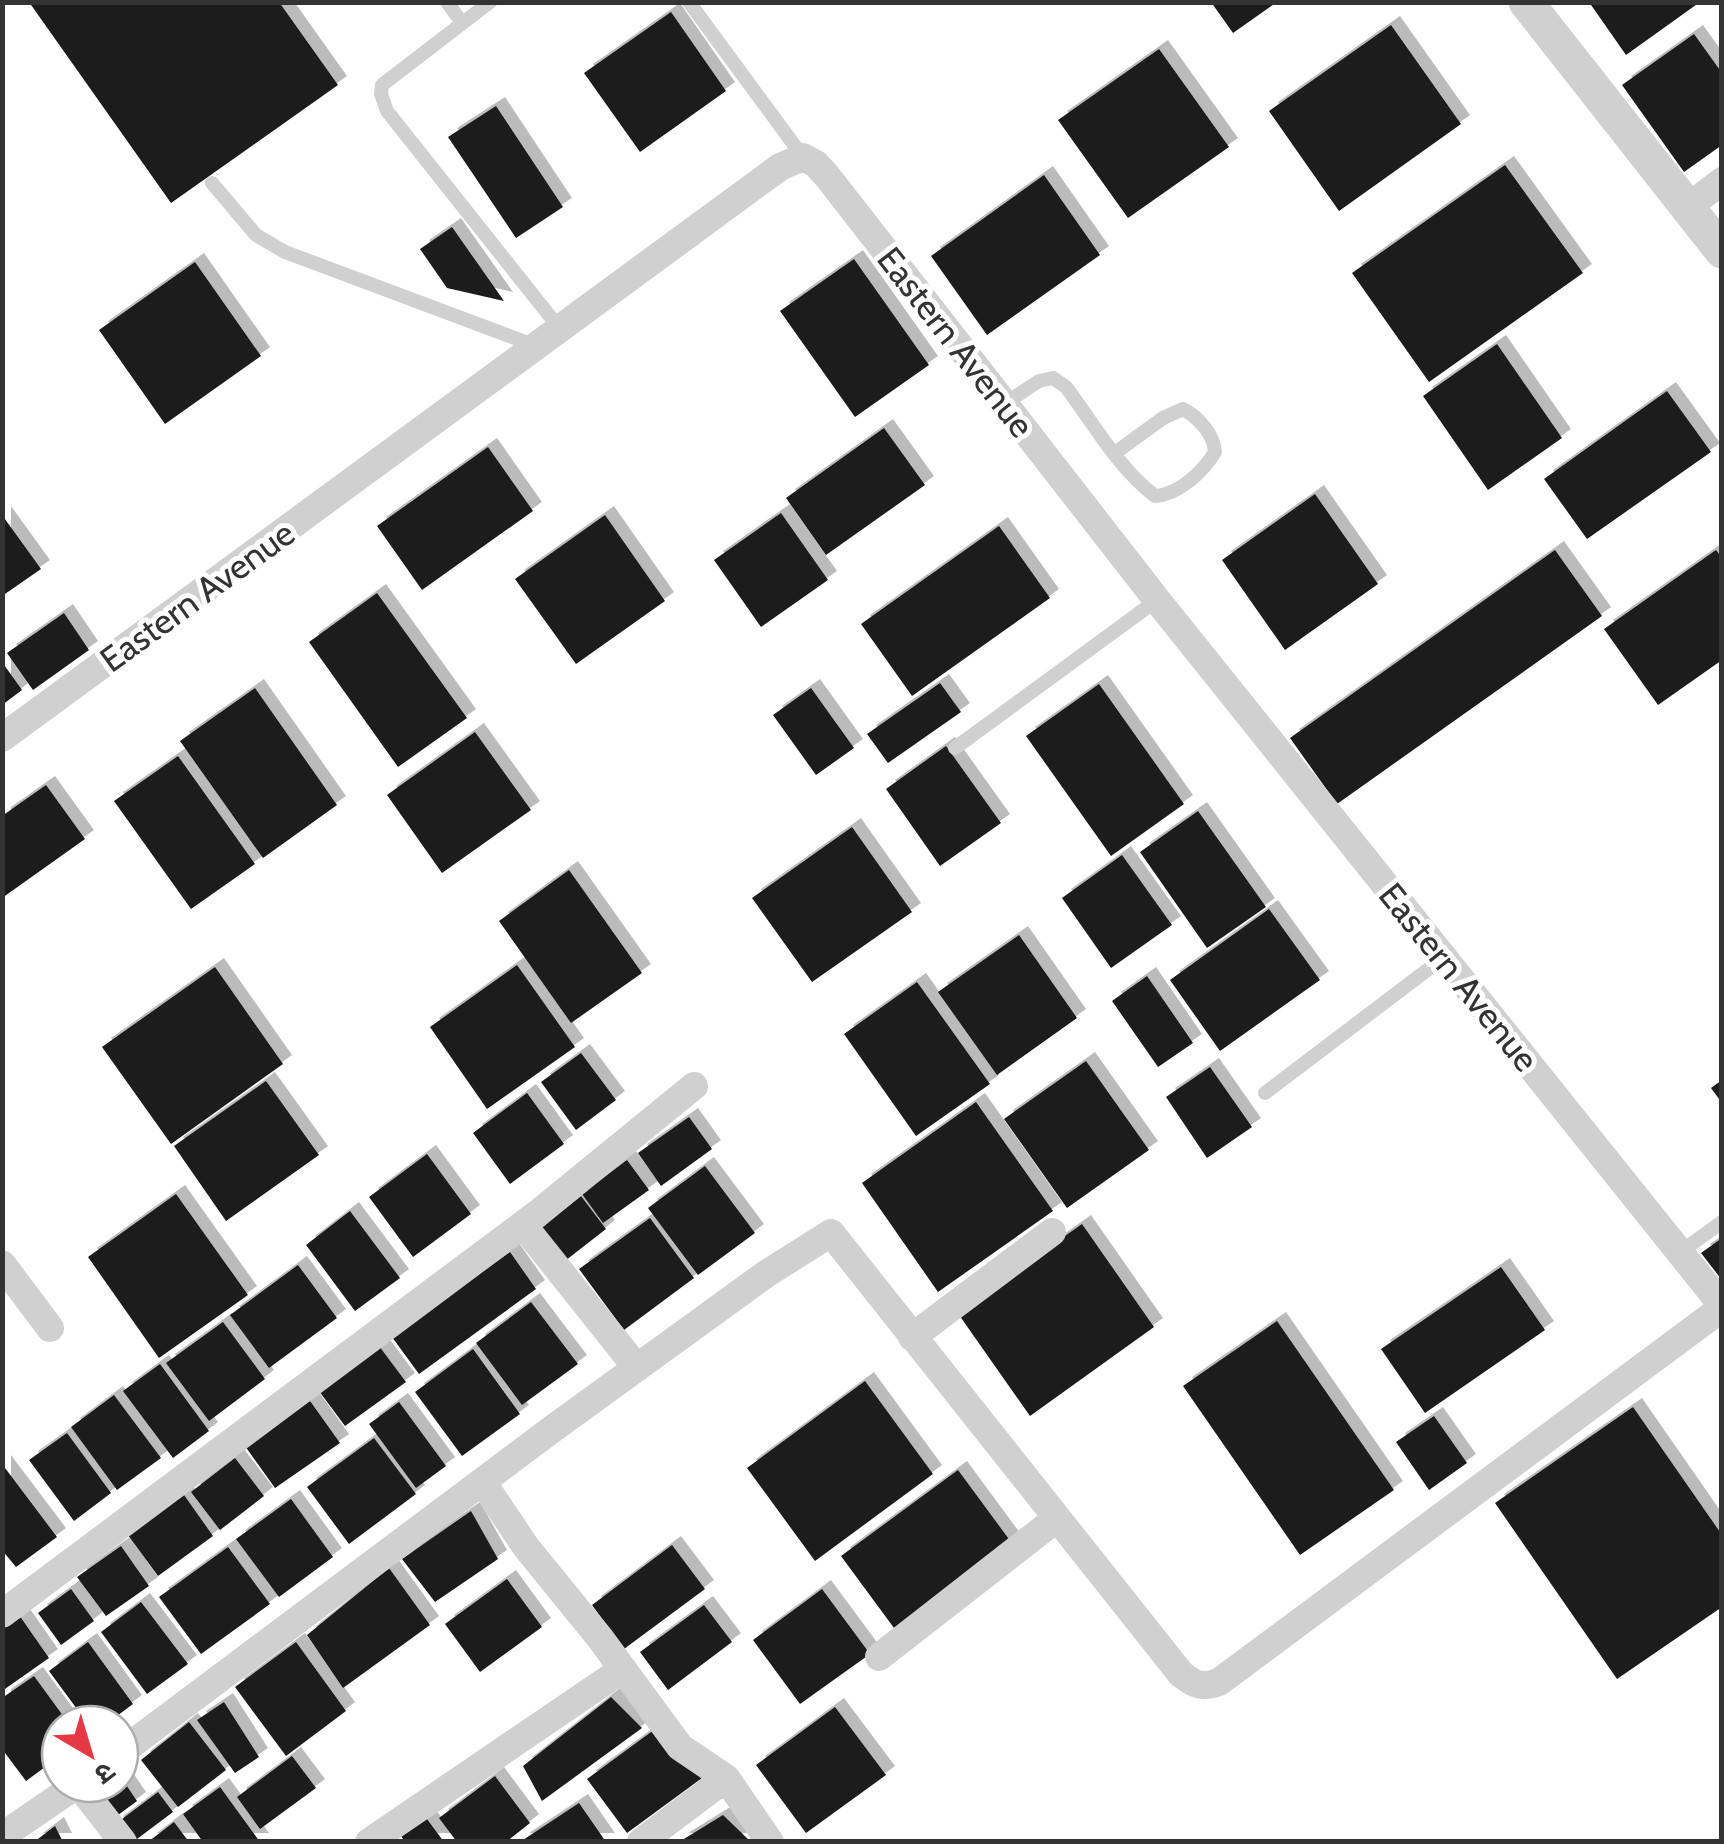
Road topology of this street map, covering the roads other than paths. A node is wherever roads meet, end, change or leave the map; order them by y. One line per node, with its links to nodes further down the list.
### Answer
1 (447, 2): 5 (lane)
2 (688, 2): 6 (lane)
3 (1526, 2): 9 (street)
4 (480, 5): 5 (lane)
5 (462, 22): 11 (lane)
6 (803, 157): 11 (street, Eastern Avenue); 13 (street, Eastern Avenue)
7 (1722, 181): 9 (street)
8 (212, 184): 12 (lane)
9 (1688, 207): 10 (street)
10 (1722, 251)
11 (560, 329): 12 (street, Eastern Avenue)
12 (536, 347): 16 (street, Eastern Avenue)
13 (1004, 404): 14 (lane); 15 (street, Eastern Avenue)
14 (1116, 453): 14 (lane)
15 (1157, 600): 17 (lane); 18 (street, Eastern Avenue)
16 (2, 738)
17 (956, 748)
18 (1443, 958): 20 (lane); 24 (street, Eastern Avenue)
19 (694, 1086): 22 (street)
20 (1265, 1094)
21 (1722, 1222): 24 (lane)
22 (523, 1224): 29 (street); 32 (street)
23 (1052, 1232): 28 (street)
24 (1679, 1253): 26 (street, Eastern Avenue)
25 (2, 1264): 27 (street)
26 (1722, 1306): 31 (street)
27 (50, 1328)
28 (912, 1337): 29 (street); 31 (street)
29 (637, 1368): 30 (street)
30 (482, 1483): 34 (street); 35 (street)
31 (1056, 1518): 33 (street)
32 (2, 1614)
33 (879, 1657)
34 (623, 1669): 36 (street); 41 (street)
35 (140, 1738)
36 (726, 1778): 42 (street); 43 (street)
37 (49, 1804): 39 (street)
38 (94, 1804): 40 (street)
39 (2, 1836)
40 (123, 1842)
41 (369, 1842)
42 (641, 1842)
43 (770, 1842)

